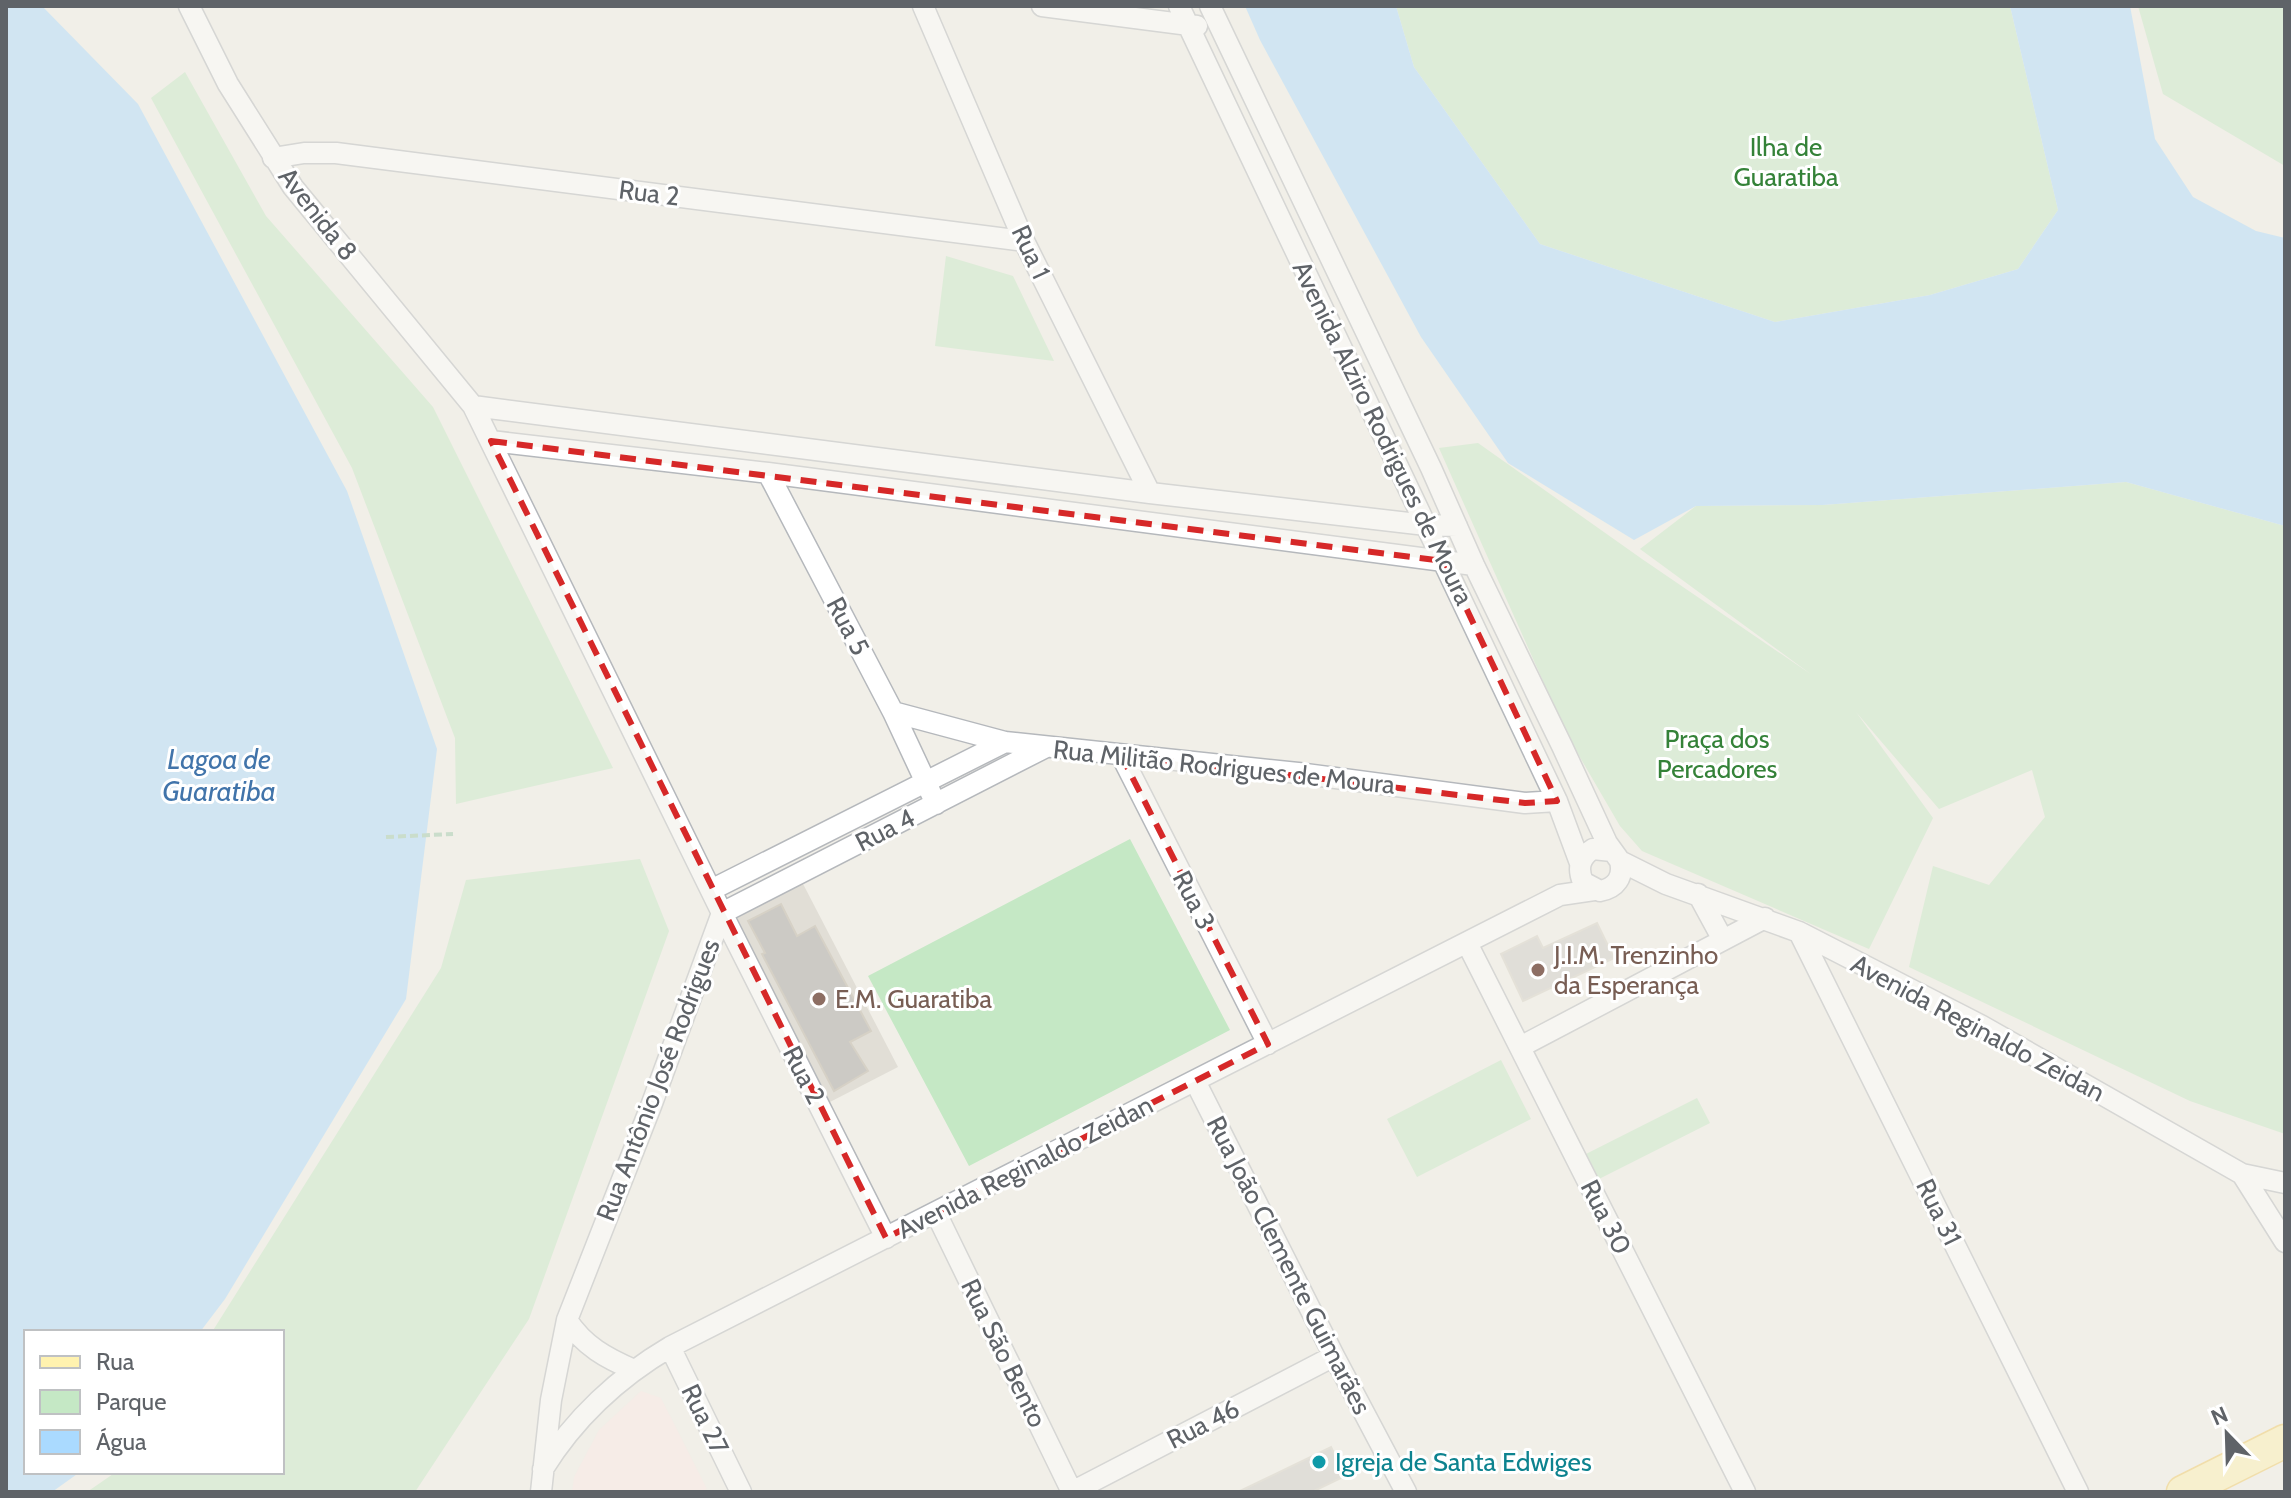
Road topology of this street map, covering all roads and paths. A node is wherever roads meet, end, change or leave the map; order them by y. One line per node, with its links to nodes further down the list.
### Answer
1 (189, 6): 8 (street, Avenida 8)
2 (923, 6): 9 (street, Rua 1)
3 (1042, 6): 6 (street)
4 (1179, 6): 6 (street, Avenida Alziro Rodrigues de Moura)
5 (1210, 6): 7 (street, Avenida Alziro Rodrigues de Moura)
6 (1188, 25): 7 (street); 14 (street, Avenida Alziro Rodrigues de Moura)
7 (1220, 28): 12 (street, Avenida Alziro Rodrigues de Moura)
8 (273, 158): 9 (street, Rua 2); 10 (street, Avenida 8)
9 (1024, 241): 15 (street, Rua 1)
10 (473, 406): 11 (street, Rua Antônio José Rodrigues); 15 (street)
11 (491, 441): 13 (street); 35 (street, Rua Antônio José Rodrigues)
12 (1431, 468): 14 (street); 17 (street, Avenida Alziro Rodrigues de Moura)
13 (768, 473): 18 (street); 20 (street, Rua 5)
14 (1401, 473): 16 (street, Avenida Alziro Rodrigues de Moura)
15 (1150, 493): 16 (street)
16 (1426, 525): 17 (street); 18 (street, Avenida Alziro Rodrigues de Moura)
17 (1457, 526): 19 (street, Avenida Alziro Rodrigues de Moura)
18 (1444, 561): 19 (street); 26 (street, Avenida Alziro Rodrigues de Moura)
19 (1474, 565): 24 (street, Avenida Alziro Rodrigues de Moura)
20 (893, 712): 21 (street, Rua Militão Rodrigues de Moura); 25 (street, Rua 5)
21 (1005, 742): 22 (street, Rua Militão Rodrigues de Moura); 25 (street, Rua 4)
22 (1047, 747): 23 (street, Rua Militão Rodrigues de Moura); 28 (street, Rua 4)
23 (1121, 755): 27 (street, Rua Militão Rodrigues de Moura); 43 (street, Rua 3)
24 (1573, 769): 26 (street); 31 (street, Avenida Alziro Rodrigues de Moura)
25 (925, 781): 28 (street, Rua 5); 35 (street, Rua 4)
26 (1548, 781): 27 (street, Avenida Alziro Rodrigues de Moura)
27 (1557, 801): 32 (street, Avenida Alziro Rodrigues de Moura)
28 (936, 804): 38 (street, Rua 4)
29 (453, 834): 30 (path)
30 (386, 837)
31 (1616, 856): 32 (street); 33 (street, Avenida Reginaldo Zeidan); 34 (street)
32 (1580, 866): 34 (street); 37 (street, Avenida Reginaldo Zeidan)
33 (1666, 884): 34 (street, Avenida Reginaldo Zeidan); 36 (street, Avenida Reginaldo Zeidan)
34 (1604, 888): 37 (street, Avenida Reginaldo Zeidan)
35 (711, 890): 38 (street, Rua Antônio José Rodrigues)
36 (1698, 894): 39 (street, Avenida Reginaldo Zeidan); 41 (street)
37 (1560, 895): 42 (street, Avenida Reginaldo Zeidan)
38 (722, 913): 49 (street, Rua 2); 51 (street, Rua Antônio José Rodrigues)
39 (1765, 918): 40 (street, Avenida Reginaldo Zeidan); 41 (street)
40 (1799, 932): 46 (street, Avenida Reginaldo Zeidan); 62 (street, Rua 31)
41 (1723, 940): 44 (street)
42 (1467, 943): 43 (street, Avenida Reginaldo Zeidan); 44 (street, Rua 30)
43 (1268, 1044): 45 (street, Avenida Reginaldo Zeidan)
44 (1520, 1047): 61 (street, Rua 30)
45 (1195, 1081): 48 (street, Avenida Reginaldo Zeidan); 53 (street, Rua João Clemente Guimarães)
46 (2242, 1174): 47 (street, Avenida Reginaldo Zeidan); 50 (street)
47 (2285, 1183)
48 (936, 1213): 49 (street, Avenida Reginaldo Zeidan); 59 (street, Rua São Bento)
49 (886, 1238): 52 (street, Avenida Reginaldo Zeidan)
50 (2285, 1242)
51 (567, 1320): 54 (street); 56 (street, Rua Antônio José Rodrigues)
52 (670, 1347): 54 (street, Avenida Reginaldo Zeidan); 58 (street, Rua 27)
53 (1334, 1356): 59 (street, Rua 46); 60 (street, Rua João Clemente Guimarães)
54 (634, 1370): 56 (street, Avenida Reginaldo Zeidan)
55 (2285, 1441): 63 (main road)
56 (543, 1469): 57 (street)
57 (541, 1492)
58 (741, 1492)
59 (1072, 1492)
60 (1406, 1492)
61 (1745, 1492)
62 (2078, 1492)
63 (2183, 1492)

